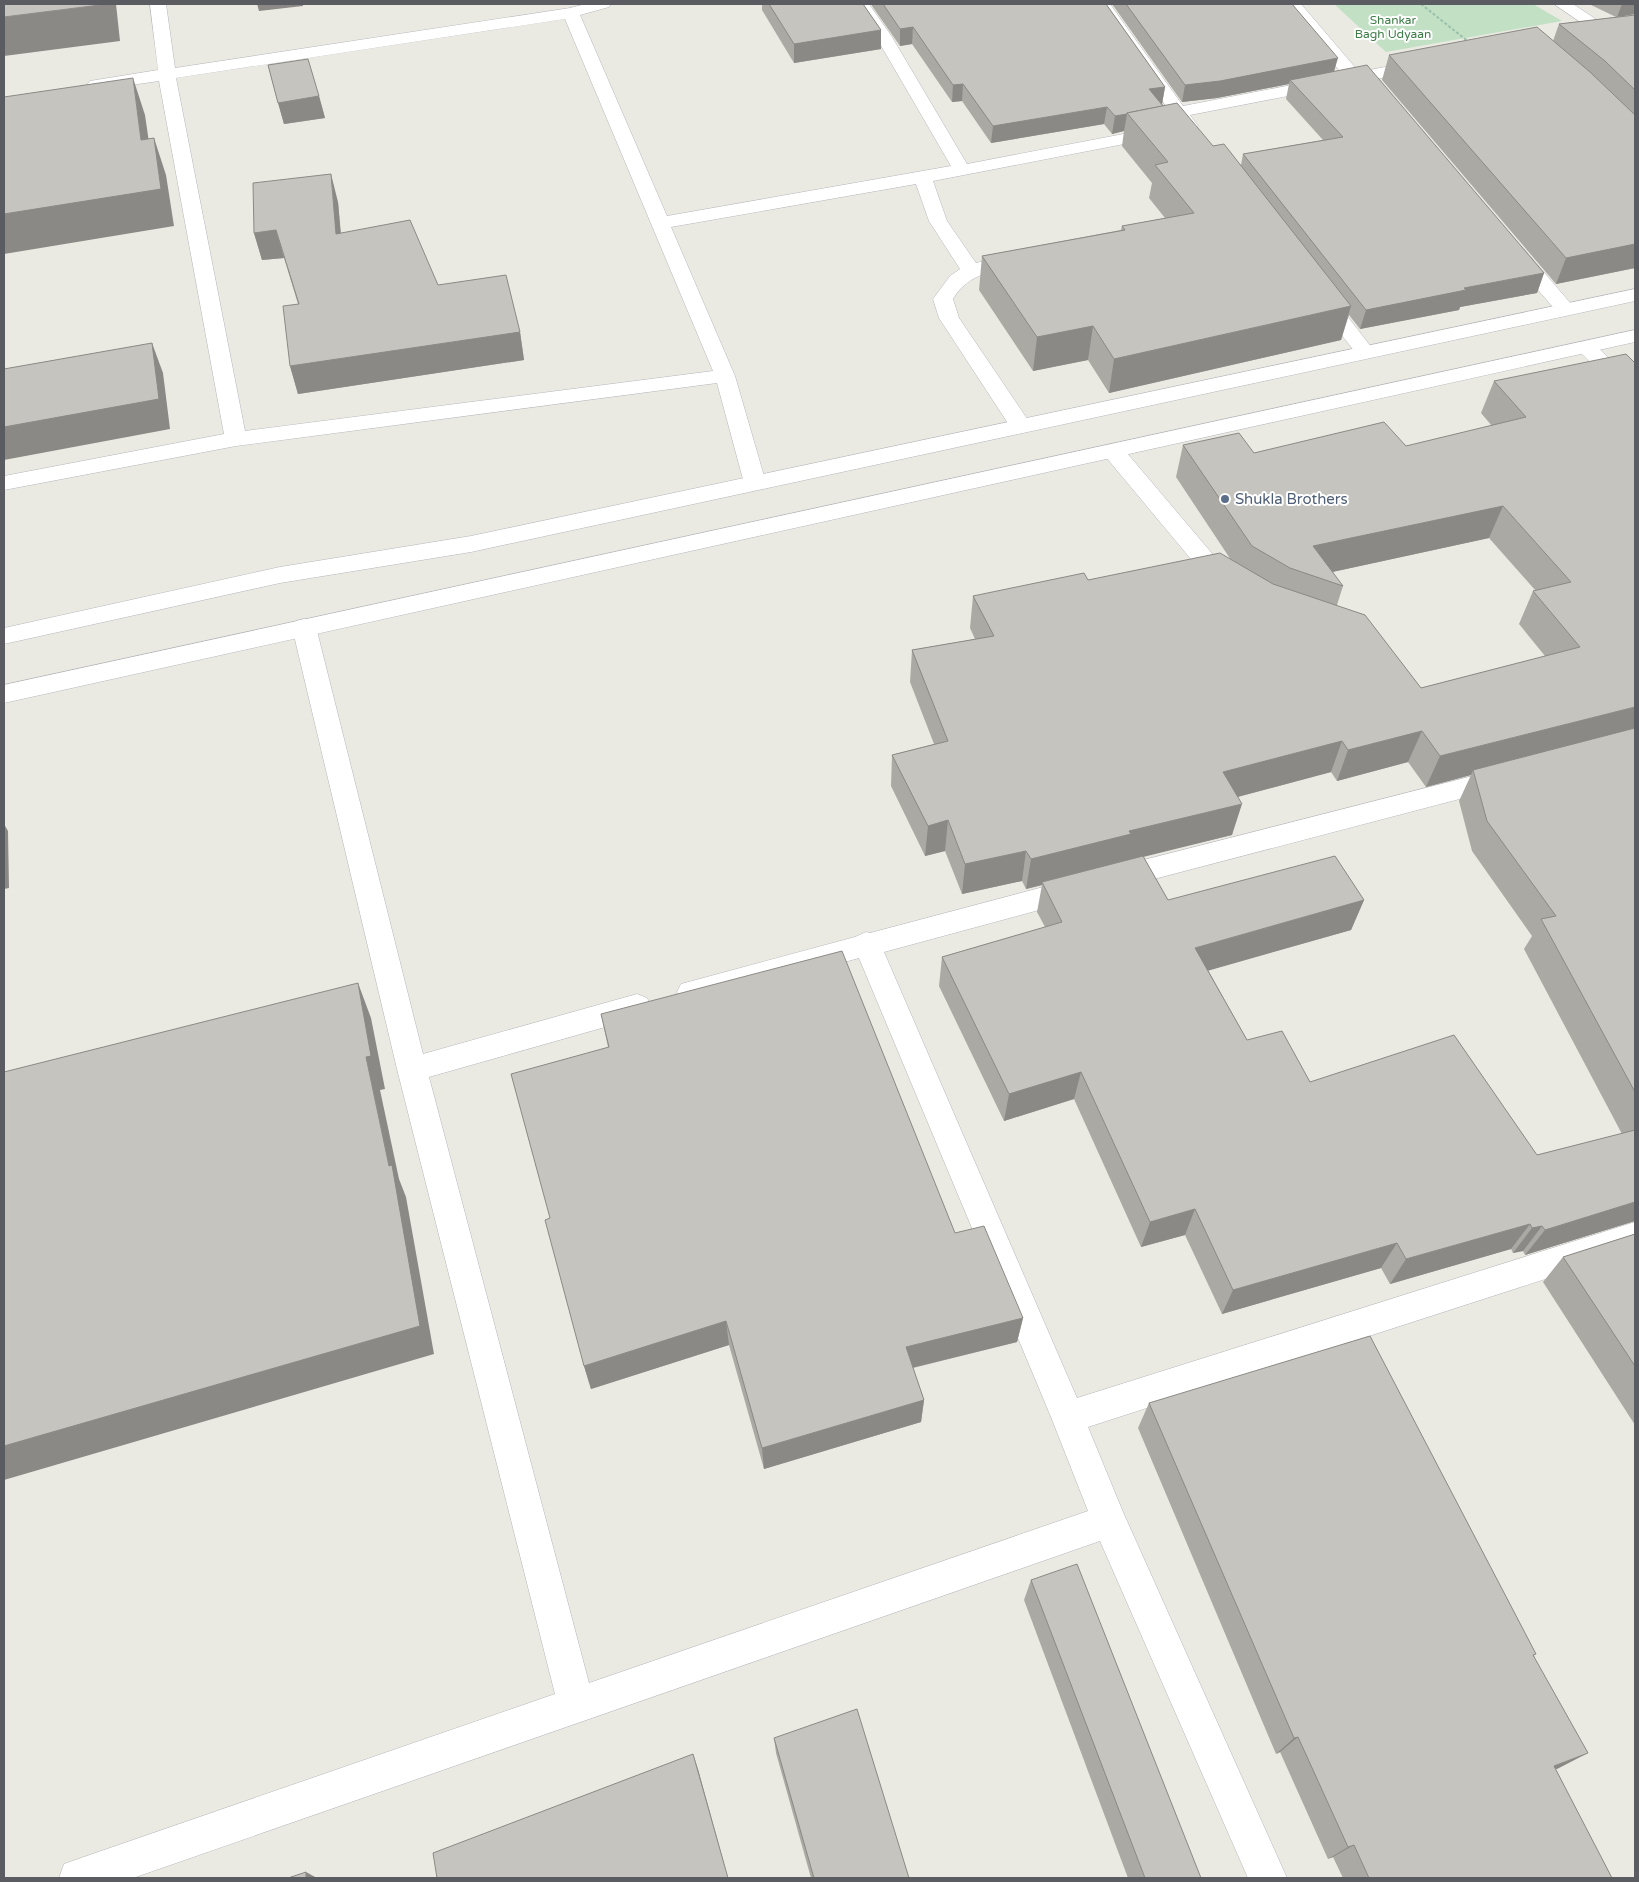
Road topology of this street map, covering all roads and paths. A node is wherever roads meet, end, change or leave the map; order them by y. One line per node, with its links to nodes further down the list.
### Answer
1 (158, 4): 13 (street)
2 (603, 4): 8 (street)
3 (861, 4): 19 (street)
4 (1102, 4): 17 (street)
5 (1292, 4): 14 (street)
6 (1421, 4): 12 (path)
7 (1562, 4): 10 (street)
8 (570, 13): 13 (street); 21 (street)
9 (1618, 24): 10 (street)
10 (1601, 28): 11 (street)
11 (1582, 32)
12 (1482, 52): 14 (street)
13 (167, 76): 15 (street); 34 (street)
14 (1362, 78): 16 (street); 17 (street)
15 (81, 87)
16 (1380, 91)
17 (1184, 119): 18 (street); 19 (street)
18 (1201, 142)
19 (962, 170): 20 (street)
20 (923, 177): 21 (street); 24 (street)
21 (660, 223): 31 (street)
22 (1508, 242): 27 (street)
23 (1036, 256): 24 (street)
24 (970, 269): 33 (street)
25 (1310, 282): 30 (street)
26 (1635, 294): 27 (street)
27 (1565, 310): 30 (street)
28 (1635, 336): 29 (street)
29 (1586, 347): 32 (street); 35 (street)
30 (1365, 352): 33 (street)
31 (724, 376): 34 (street); 37 (street)
32 (1635, 395)
33 (1021, 426): 37 (street)
34 (236, 439): 36 (street)
35 (1113, 451): 38 (street); 39 (street)
36 (4, 483)
37 (755, 483): 40 (street)
38 (1249, 594)
39 (304, 627): 41 (street); 44 (street)
40 (4, 636)
41 (4, 694)
42 (1520, 774): 43 (street)
43 (866, 943): 44 (street); 46 (street)
44 (412, 1068): 48 (street)
45 (1635, 1236): 46 (street)
46 (1068, 1417): 47 (street)
47 (1109, 1521): 48 (street); 50 (street)
48 (577, 1707): 49 (street)
49 (78, 1878)
50 (1268, 1878)

